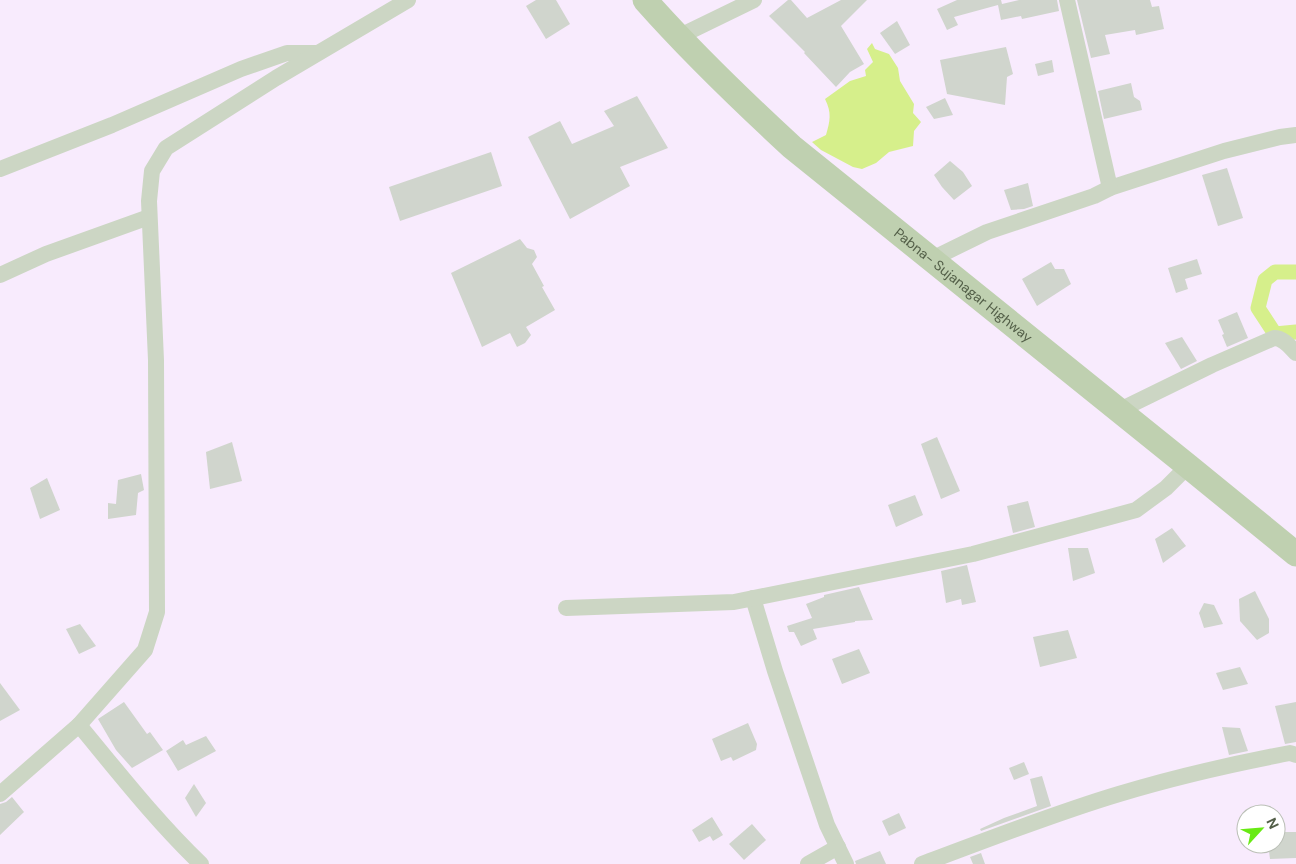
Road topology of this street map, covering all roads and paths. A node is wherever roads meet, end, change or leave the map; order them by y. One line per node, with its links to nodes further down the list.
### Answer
1 (408, 0): 6 (street)
2 (644, 0): 5 (main road, Pabna- Sujanagar Highway)
3 (754, 0): 5 (street)
4 (1066, 0): 9 (street)
5 (678, 37): 11 (main road, Pabna- Sujanagar Highway)
6 (319, 53): 8 (street); 10 (street)
7 (1296, 135): 9 (street)
8 (0, 169)
9 (1110, 188): 11 (street)
10 (150, 217): 12 (street); 19 (street)
11 (932, 260): 14 (main road, Pabna- Sujanagar Highway)
12 (0, 275)
13 (1296, 353): 14 (street)
14 (1120, 410): 15 (main road, Pabna- Sujanagar Highway)
15 (1188, 466): 16 (main road, Pabna- Sujanagar Highway); 17 (street)
16 (1296, 554)
17 (753, 598): 18 (street); 22 (street)
18 (566, 608)
19 (79, 725): 21 (street); 23 (street)
20 (1296, 755): 26 (street)
21 (0, 794)
22 (838, 847): 24 (street); 25 (street)
23 (201, 864)
24 (808, 864)
25 (846, 864)
26 (922, 864)

